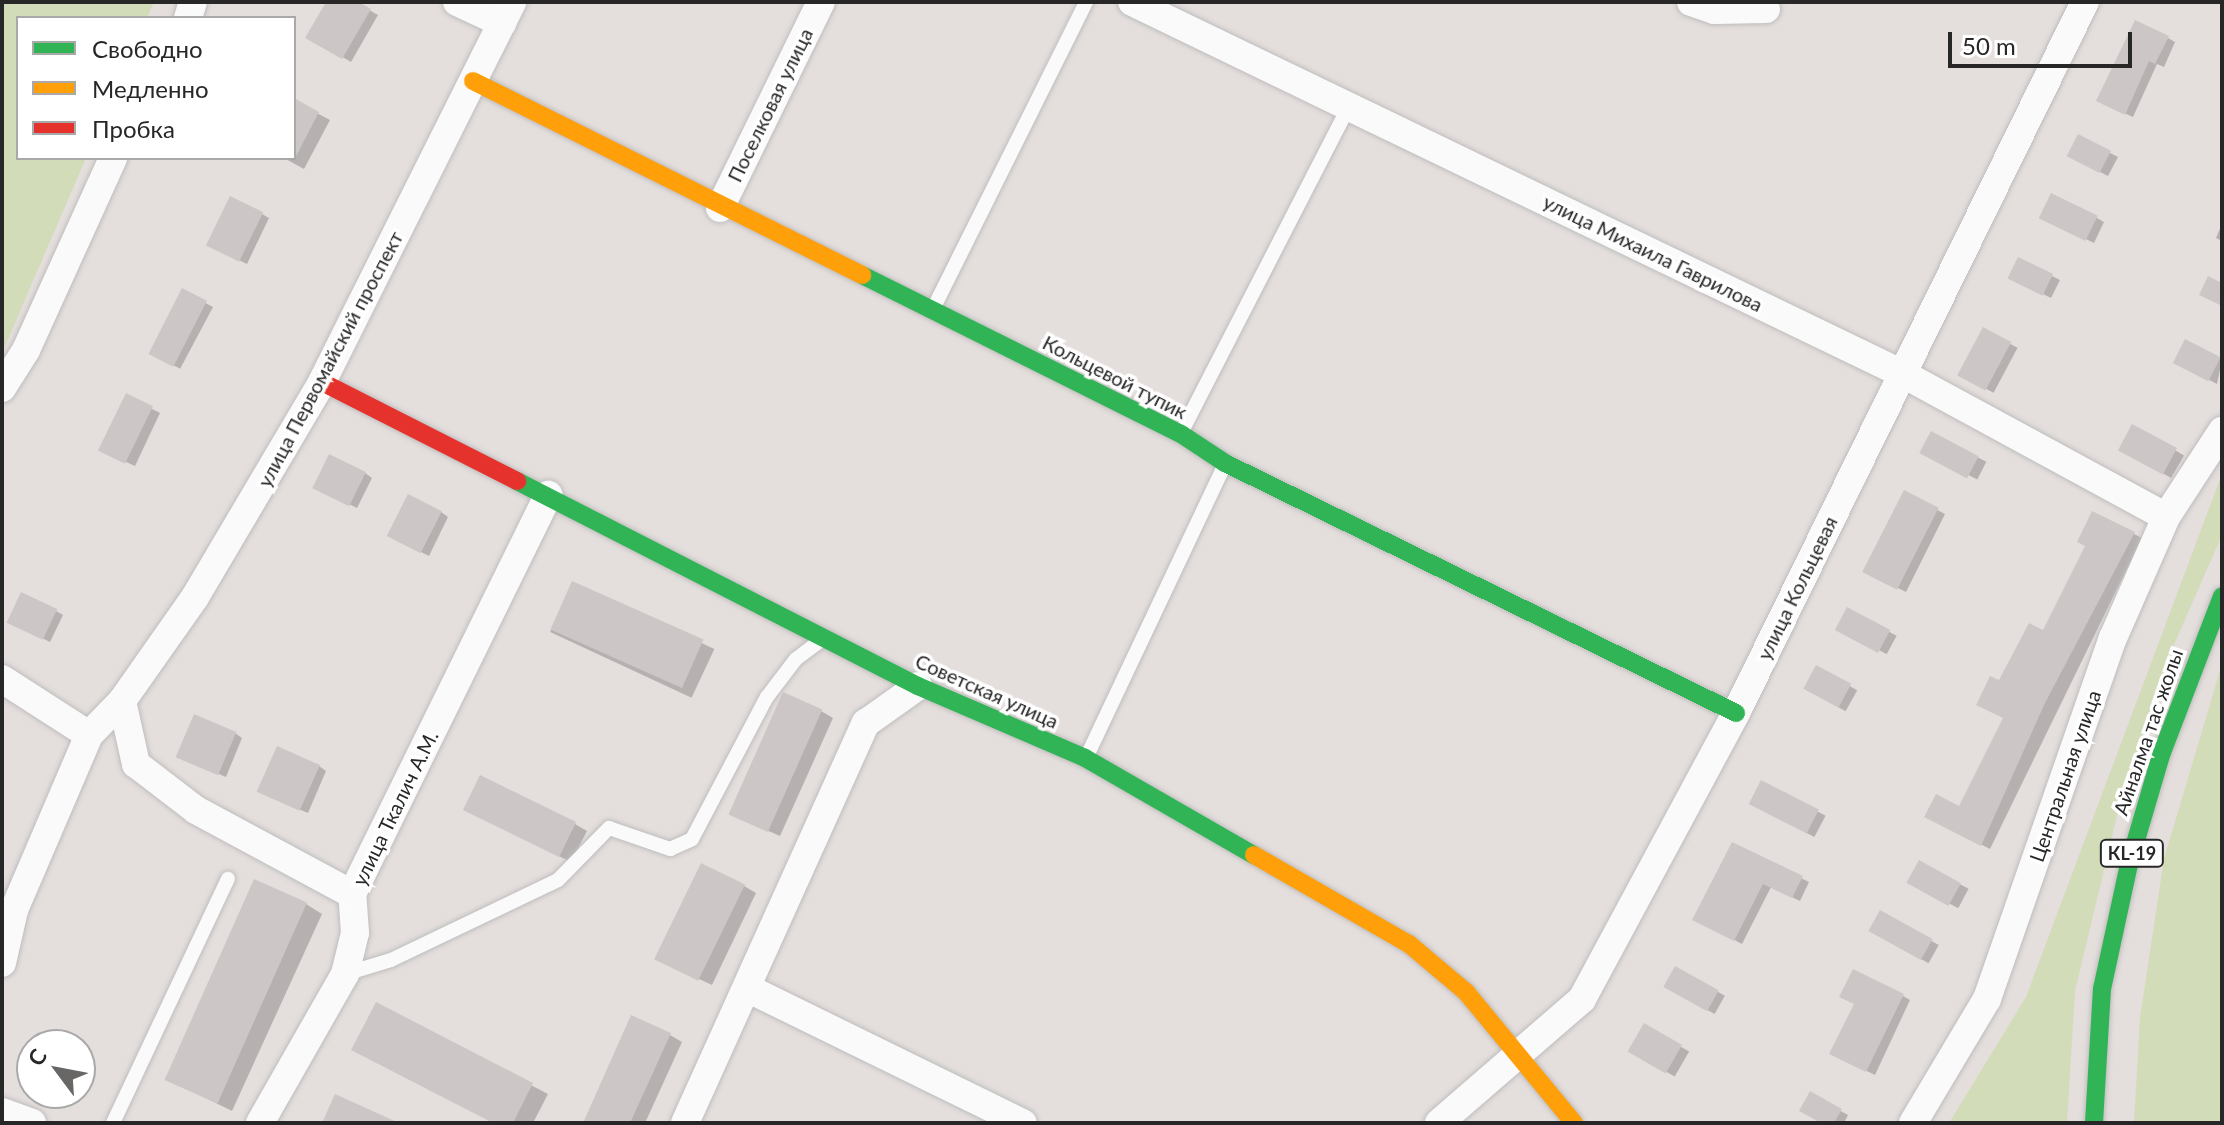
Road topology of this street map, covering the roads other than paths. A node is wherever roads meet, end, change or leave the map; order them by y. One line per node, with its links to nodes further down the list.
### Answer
1 (457, 2): 8 (street)
2 (821, 2): 12 (street, Поселковая улица)
3 (1086, 2): 13 (lane)
4 (1132, 2): 10 (street, улица Михаила Гаврилова)
5 (1691, 2): 7 (street)
6 (2085, 2): 14 (street, улица Кольцевая)
7 (1766, 9)
8 (507, 12): 9 (street, улица Первомайский проспект)
9 (473, 81): 12 (main road, Кольцевой тупик); 15 (street, улица Первомайский проспект)
10 (1349, 106): 14 (street, улица Михаила Гаврилова); 18 (lane)
11 (112, 160): 16 (street)
12 (720, 208): 13 (main road, Кольцевой тупик)
13 (933, 310): 18 (main road, Кольцевой тупик)
14 (1903, 374): 21 (street, улица Михаила Гаврилова); 27 (street, улица Кольцевая)
15 (322, 382): 20 (main road, Советская улица); 26 (street, улица Первомайский проспект)
16 (2, 388)
17 (2222, 431): 21 (street, Центральная улица)
18 (1181, 434): 19 (main road, Кольцевой тупик)
19 (1225, 463): 27 (main road, Кольцевой тупик); 29 (lane)
20 (548, 495): 23 (main road, Советская улица); 31 (street, улица Ткалич А.М.)
21 (2166, 517): 44 (street, Центральная улица)
22 (2222, 596): 45 (main road, Айналма тас жолы / КL-19)
23 (825, 638): 25 (main road, Советская улица); 33 (lane)
24 (2, 679): 28 (street)
25 (918, 686): 29 (main road, Советская улица); 34 (street)
26 (122, 701): 28 (street, улица Первомайский проспект); 31 (street)
27 (1736, 713): 35 (street, улица Кольцевая)
28 (89, 735): 32 (street)
29 (1085, 758): 35 (main road, Советская улица)
30 (228, 879): 38 (lane)
31 (352, 894): 33 (street, улица Ткалич А.М.)
32 (2, 963)
33 (345, 974): 39 (street, улица Ткалич А.М.)
34 (747, 988): 40 (street); 41 (street)
35 (1516, 1054): 42 (street, улица Кольцевая); 43 (main road, Советская улица)
36 (2, 1112): 37 (street)
37 (32, 1123)
38 (113, 1123)
39 (260, 1123)
40 (685, 1123)
41 (1023, 1123)
42 (1439, 1123)
43 (1574, 1123)
44 (1913, 1123)
45 (2094, 1123)

